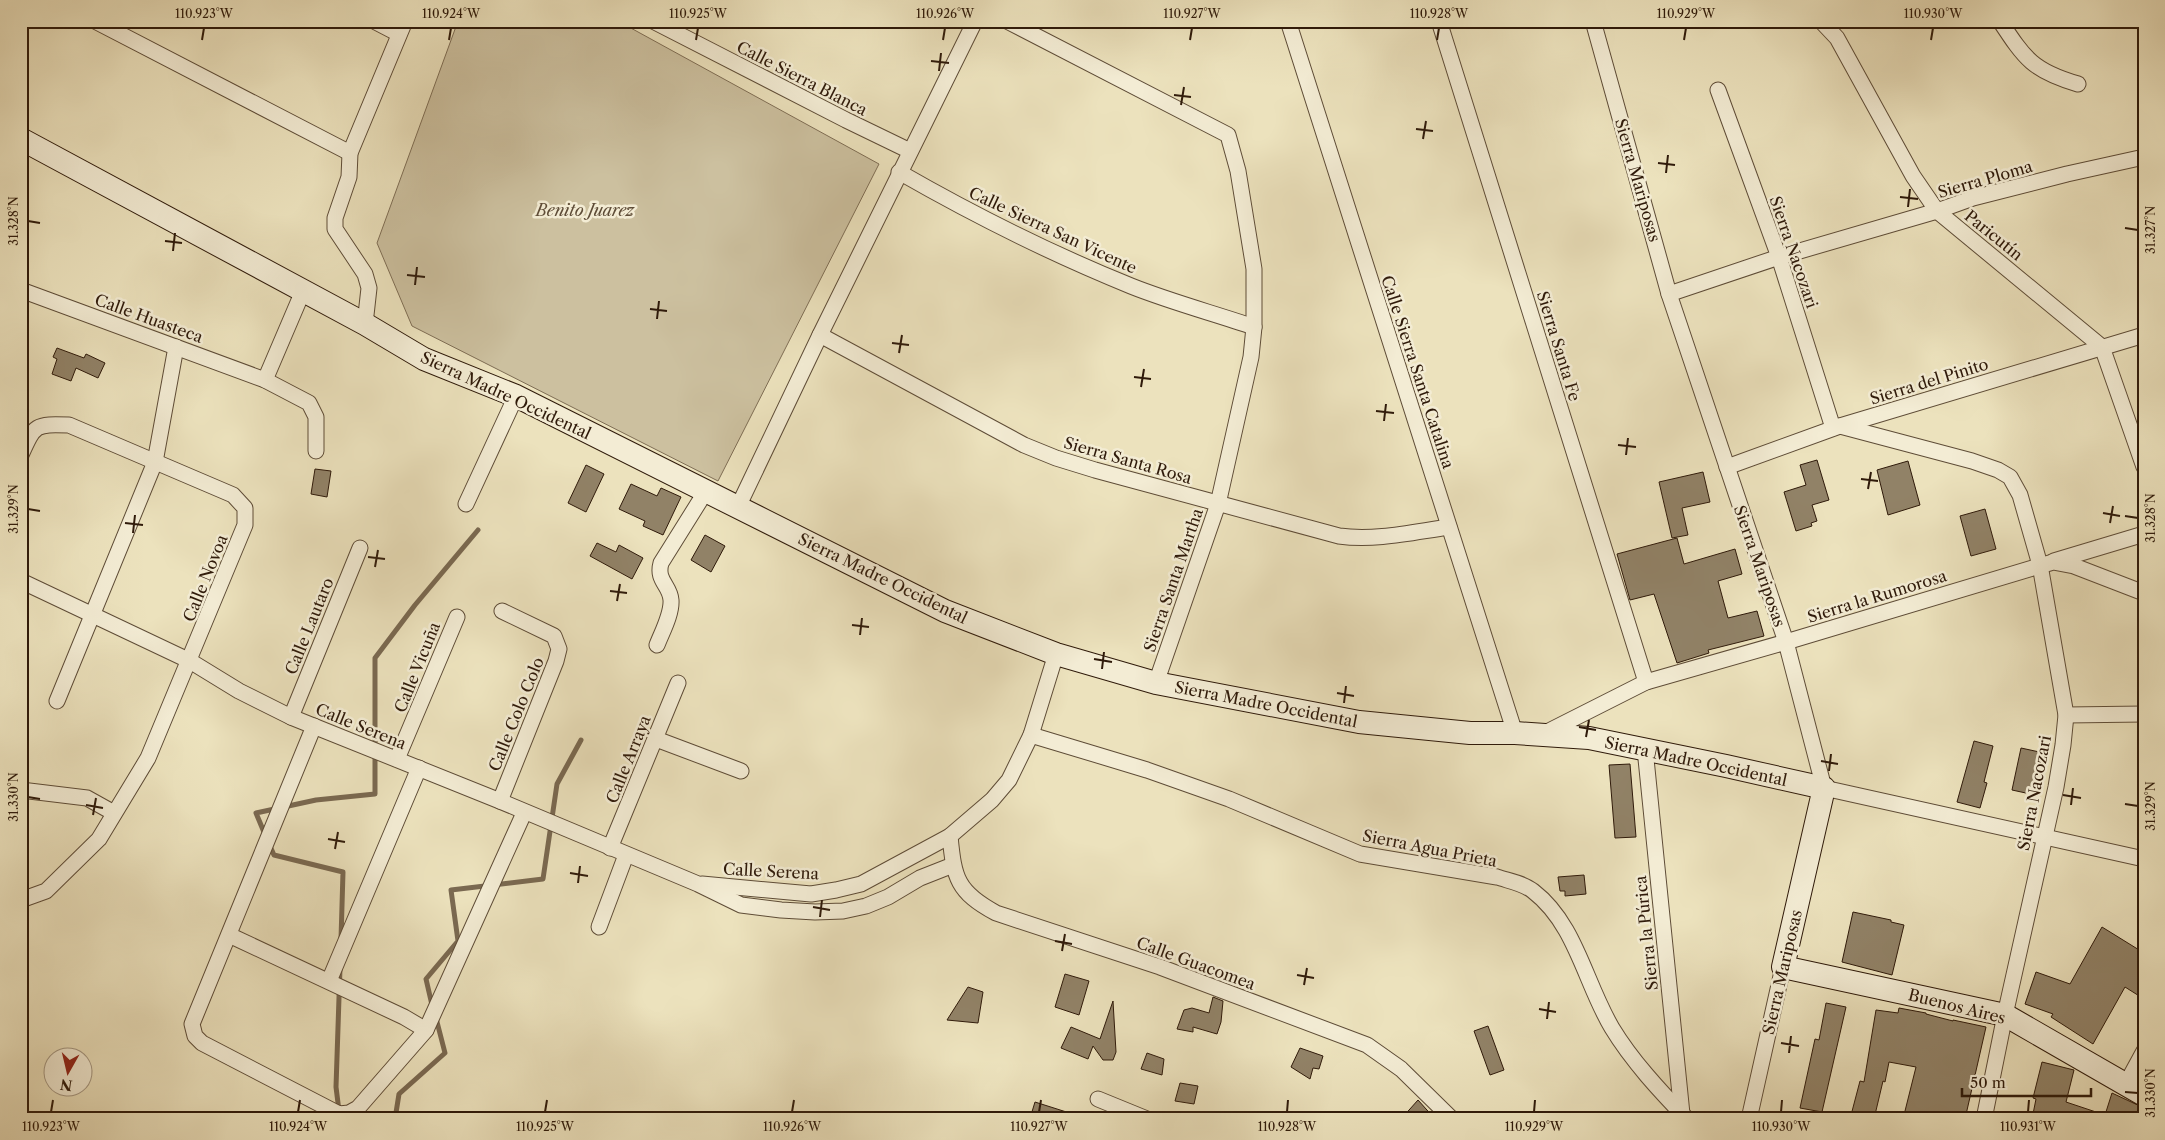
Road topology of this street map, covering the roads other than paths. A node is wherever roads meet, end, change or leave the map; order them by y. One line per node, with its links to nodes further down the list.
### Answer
1 (95, 21): 16 (street)
2 (374, 21): 11 (street)
3 (654, 21): 15 (street, Calle Sierra Blanca)
4 (975, 21): 15 (street)
5 (1007, 21): 25 (street, Sierra Santa Martha)
6 (1288, 21): 42 (street, Calle Sierra Santa Catalina)
7 (1439, 21): 56 (street, Sierra Santa Fe)
8 (1593, 21): 23 (street, Sierra Mariposas)
9 (1821, 21): 19 (street, Paricutín)
10 (2000, 21): 12 (street)
11 (402, 28): 16 (street)
12 (2078, 84)
13 (1718, 90): 20 (street, Sierra Nacozari)
14 (21, 140): 22 (street, Sierra Madre Occidental)
15 (910, 151): 18 (street)
16 (350, 153): 24 (street)
17 (2144, 157): 19 (street, Sierra Ploma)
18 (900, 172): 25 (street, Calle Sierra San Vicente); 26 (street)
19 (1937, 211): 20 (street, Sierra Ploma); 29 (street, Paricutín)
20 (1779, 257): 23 (street, Sierra Ploma); 32 (street, Sierra Nacozari)
21 (21, 290): 28 (street, Calle Huasteca)
22 (303, 291): 24 (street, Sierra Madre Occidental); 30 (street)
23 (1669, 294): 36 (street, Sierra Mariposas)
24 (365, 324): 31 (street, Sierra Madre Occidental)
25 (1254, 327): 40 (street, Sierra Santa Martha)
26 (820, 335): 40 (street, Sierra Santa Rosa); 41 (street)
27 (2144, 335): 29 (street, Sierra del Pinito)
28 (176, 347): 30 (street, Calle Huasteca); 35 (street)
29 (2102, 347): 32 (street, Sierra del Pinito); 37 (street)
30 (265, 380): 33 (street, Calle Huasteca)
31 (516, 396): 38 (street, Sierra Madre Occidental); 39 (street)
32 (1836, 427): 36 (street, Sierra del Pinito); 45 (street, Sierra Nacozari)
33 (316, 451)
34 (21, 455): 35 (street)
35 (155, 462): 49 (street); 54 (street, Calle Novoa)
36 (1727, 467): 51 (street, Sierra Mariposas)
37 (2144, 467)
38 (706, 491): 41 (street, Sierra Madre Occidental); 52 (street)
39 (466, 504)
40 (1218, 504): 42 (street, Sierra Santa Rosa); 55 (street, Sierra Santa Martha)
41 (738, 507): 53 (street, Sierra Madre Occidental)
42 (1449, 526): 63 (street, Calle Sierra Santa Catalina)
43 (2144, 534): 45 (street, Sierra la Rumorosa)
44 (360, 548): 61 (street, Calle Lautaro)
45 (2046, 563): 47 (street); 51 (street, Sierra la Rumorosa); 60 (street, Sierra Nacozari)
46 (21, 581): 49 (street, Calle Serena)
47 (2144, 593)
48 (502, 611): 73 (street, Calle Colo Colo)
49 (93, 614): 54 (street, Calle Serena); 58 (street)
50 (457, 617): 68 (street, Calle Vicuña)
51 (1786, 642): 56 (street, Sierra la Rumorosa); 71 (street, Sierra Mariposas)
52 (657, 645)
53 (1056, 654): 55 (street, Sierra Madre Occidental); 64 (street, Calle Serena)
54 (190, 661): 61 (street, Calle Serena); 74 (street, Calle Novoa)
55 (1156, 682): 63 (street, Sierra Madre Occidental)
56 (1646, 682): 65 (street, Sierra la Rumorosa)
57 (678, 683): 66 (street, Calle Arraya)
58 (57, 701)
59 (2144, 714): 60 (street)
60 (2066, 715): 77 (street, Sierra Nacozari)
61 (291, 717): 62 (street, Calle Serena)
62 (314, 726): 68 (street, Calle Serena); 85 (street)
63 (1515, 734): 65 (street, Sierra Madre Occidental)
64 (1031, 735): 76 (street, Calle Serena); 93 (street, Sierra Agua Prieta)
65 (1541, 735): 67 (street, Sierra Madre Occidental)
66 (656, 739): 70 (street); 78 (street, Calle Arraya)
67 (1645, 749): 71 (street, Sierra Madre Occidental); 93 (street, Sierra la Púrica)
68 (398, 759): 69 (street, Calle Serena)
69 (419, 768): 73 (street, Calle Serena); 87 (street)
70 (741, 770)
71 (1824, 788): 77 (street, Sierra Madre Occidental); 86 (street, Sierra Mariposas)
72 (21, 790): 74 (street)
73 (500, 802): 75 (street, Calle Serena)
74 (114, 813): 83 (street, Calle Novoa)
75 (524, 813): 78 (street, Calle Serena); 89 (street)
76 (950, 836): 81 (street, Calle Guacomea); 82 (street, Calle Serena)
77 (2045, 836): 80 (street, Sierra Madre Occidental); 88 (street, Sierra Nacozari)
78 (610, 848): 79 (street, Calle Serena)
79 (626, 855): 82 (street, Calle Serena); 84 (street)
80 (2144, 859)
81 (953, 865): 82 (street, Calle Serena); 95 (street, Calle Guacomea)
82 (698, 884)
83 (21, 900)
84 (599, 927)
85 (229, 935): 87 (street); 89 (street)
86 (1783, 967): 88 (street, Buenos Aires); 96 (street, Sierra Mariposas)
87 (329, 982): 89 (street)
88 (2005, 1015): 91 (street, Buenos Aires); 97 (street, Sierra Nacozari)
89 (426, 1030)
90 (2144, 1051): 91 (street)
91 (2135, 1090)
92 (1098, 1099): 94 (street)
93 (1684, 1116)
94 (1147, 1119)
95 (1452, 1119)
96 (1749, 1119)
97 (1984, 1119)

